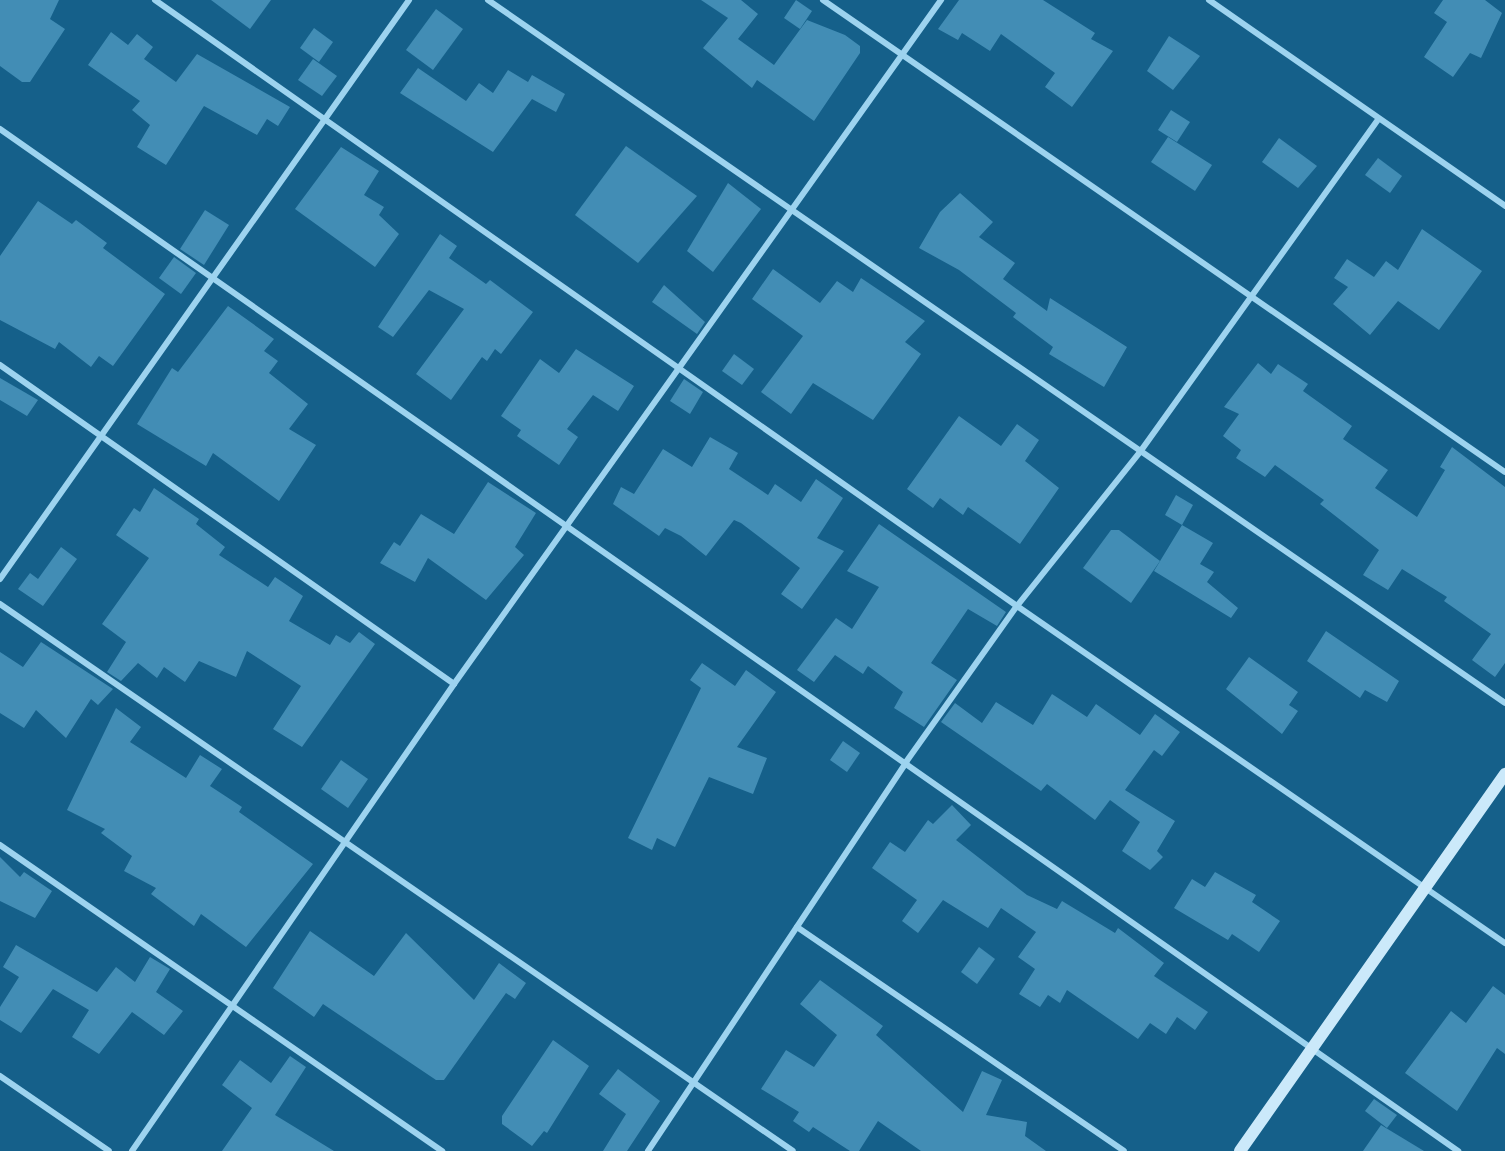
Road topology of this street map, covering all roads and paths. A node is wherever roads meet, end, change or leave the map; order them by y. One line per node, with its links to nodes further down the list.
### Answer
1 (155, 0): 9 (street)
2 (408, 0): 9 (street)
3 (488, 0): 12 (street)
4 (823, 0): 7 (street)
5 (941, 0): 7 (street)
6 (1209, 0): 8 (street)
7 (902, 55): 12 (street); 14 (street)
8 (1378, 119): 11 (street); 14 (street)
9 (324, 120): 13 (street); 16 (street)
10 (0, 129): 13 (street)
11 (1505, 206)
12 (790, 211): 16 (street); 18 (street)
13 (214, 277): 17 (street); 20 (street)
14 (1252, 298): 18 (street); 19 (street)
15 (0, 365): 17 (street)
16 (679, 365): 20 (street); 23 (street)
17 (103, 436): 21 (street); 24 (street)
18 (1140, 452): 23 (street); 25 (street)
19 (1505, 472)
20 (565, 526): 24 (street); 26 (street)
21 (0, 579)
22 (0, 604): 28 (street)
23 (1017, 606): 26 (street); 30 (street)
24 (454, 684): 28 (street)
25 (1505, 703)
26 (906, 762): 31 (street); 34 (street)
27 (1505, 774): 30 (street)
28 (347, 842): 33 (street); 36 (street)
29 (0, 845): 33 (street)
30 (1425, 886): 32 (street); 34 (street)
31 (797, 927): 36 (street); 42 (street)
32 (1505, 943)
33 (232, 1005): 38 (street); 39 (street)
34 (1312, 1049): 43 (street); 44 (street)
35 (0, 1076): 37 (street)
36 (695, 1082): 40 (street); 41 (street)
37 (109, 1151)
38 (132, 1151)
39 (442, 1151)
40 (648, 1151)
41 (793, 1151)
42 (1124, 1151)
43 (1240, 1151)
44 (1458, 1151)

